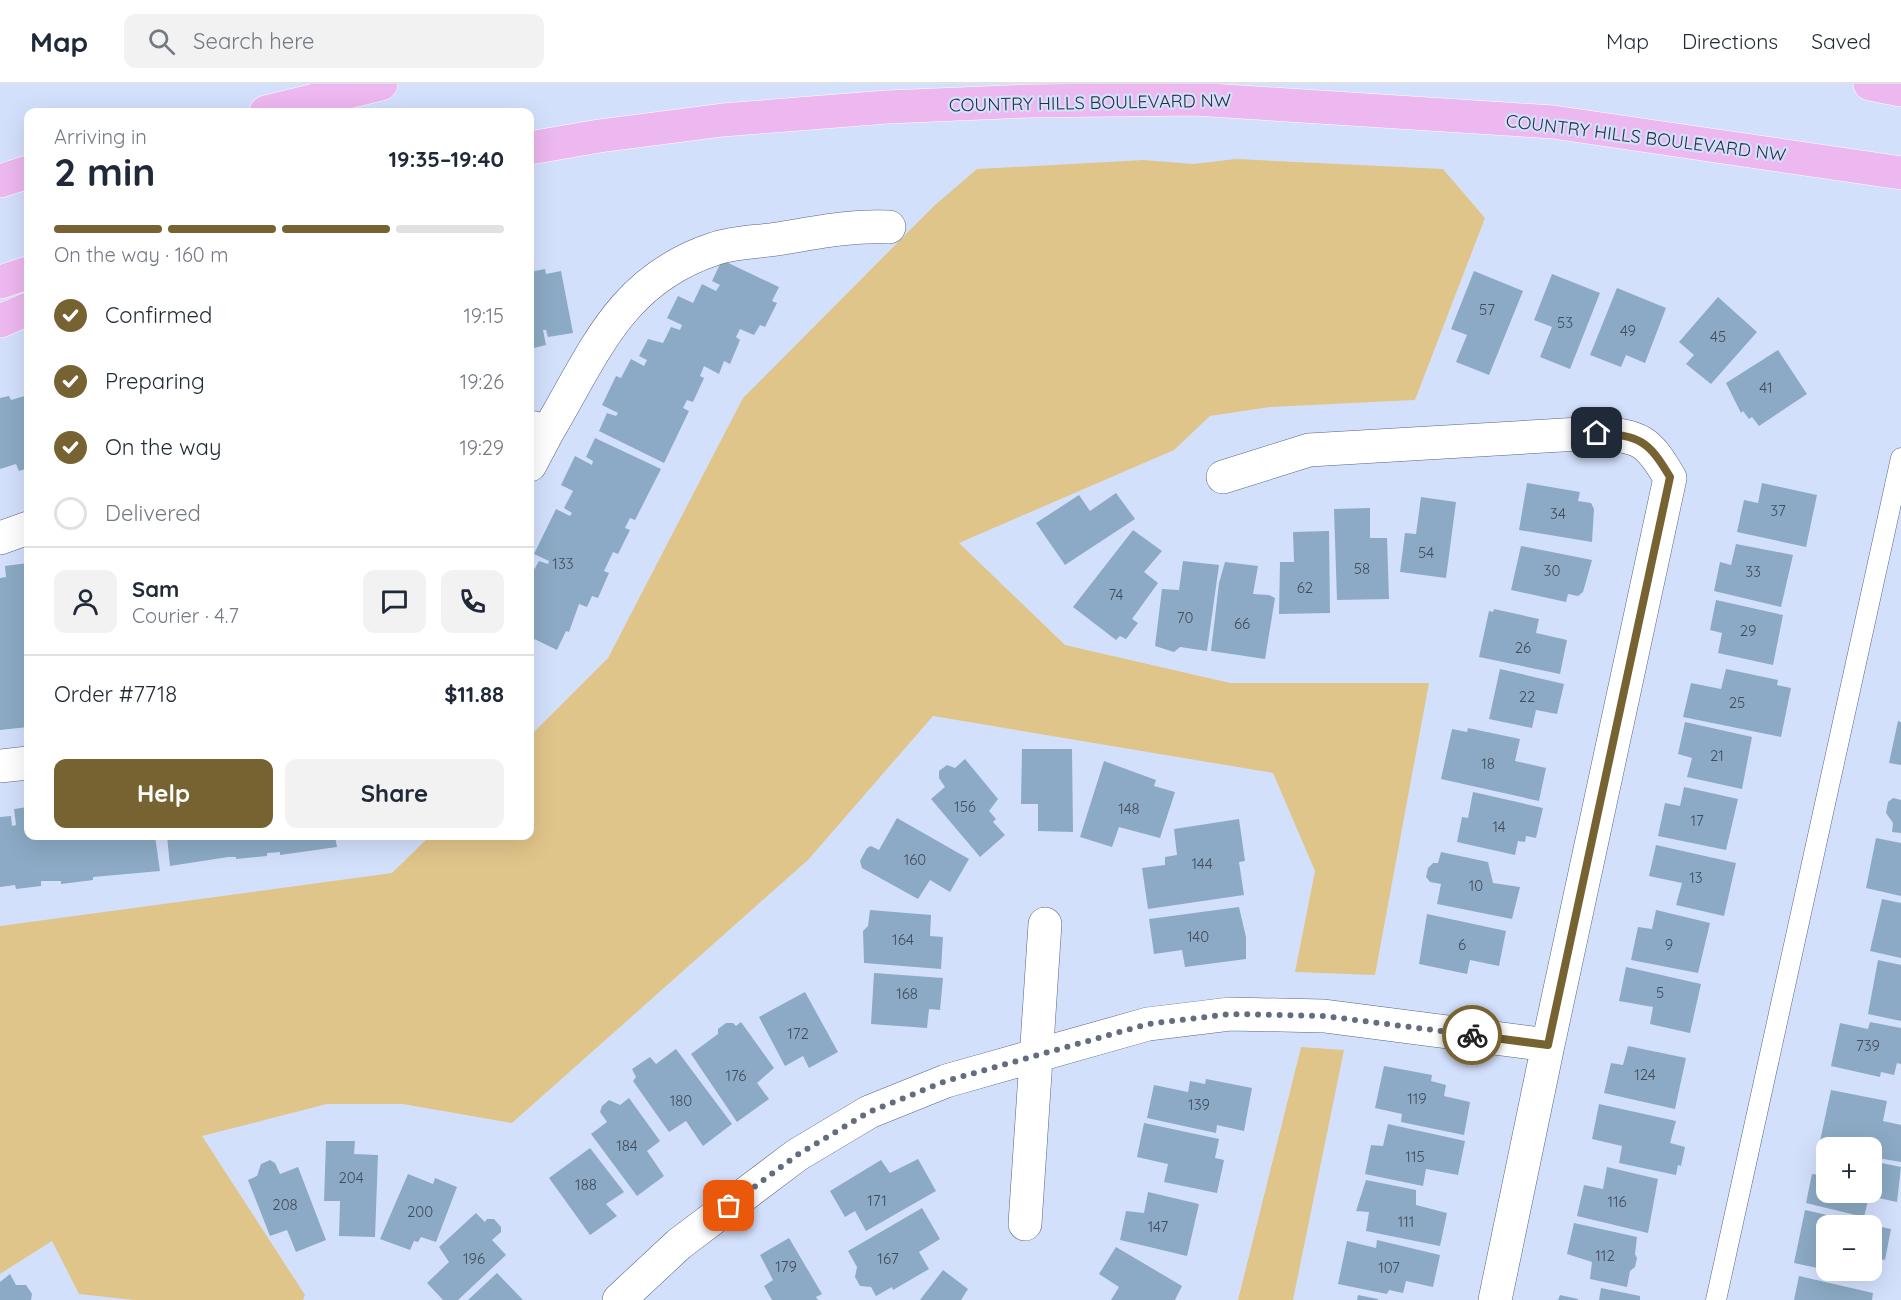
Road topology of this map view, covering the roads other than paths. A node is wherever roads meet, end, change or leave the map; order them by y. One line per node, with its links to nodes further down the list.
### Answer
1 (381, 84): 4 (main road)
2 (1870, 84): 3 (main road)
3 (1901, 90)
4 (282, 108)
5 (534, 147): 7 (main road, COUNTRY HILLS BOULEVARD NW)
6 (24, 173): 8 (main road)
7 (1901, 173)
8 (0, 181)
9 (890, 227): 14 (street)
10 (24, 274): 11 (main road)
11 (0, 282)
12 (24, 311): 13 (main road)
13 (0, 321)
14 (539, 429): 15 (street)
15 (534, 449)
16 (1901, 458): 28 (lane)
17 (1223, 477): 23 (street)
18 (24, 529): 19 (street)
19 (0, 538)
20 (24, 763): 21 (street)
21 (0, 766)
22 (1046, 924): 24 (street)
23 (1548, 1045): 24 (street); 27 (street)
24 (1037, 1056): 25 (street); 26 (street)
25 (1025, 1224)
26 (619, 1300)
27 (1495, 1300)
28 (1716, 1300)

